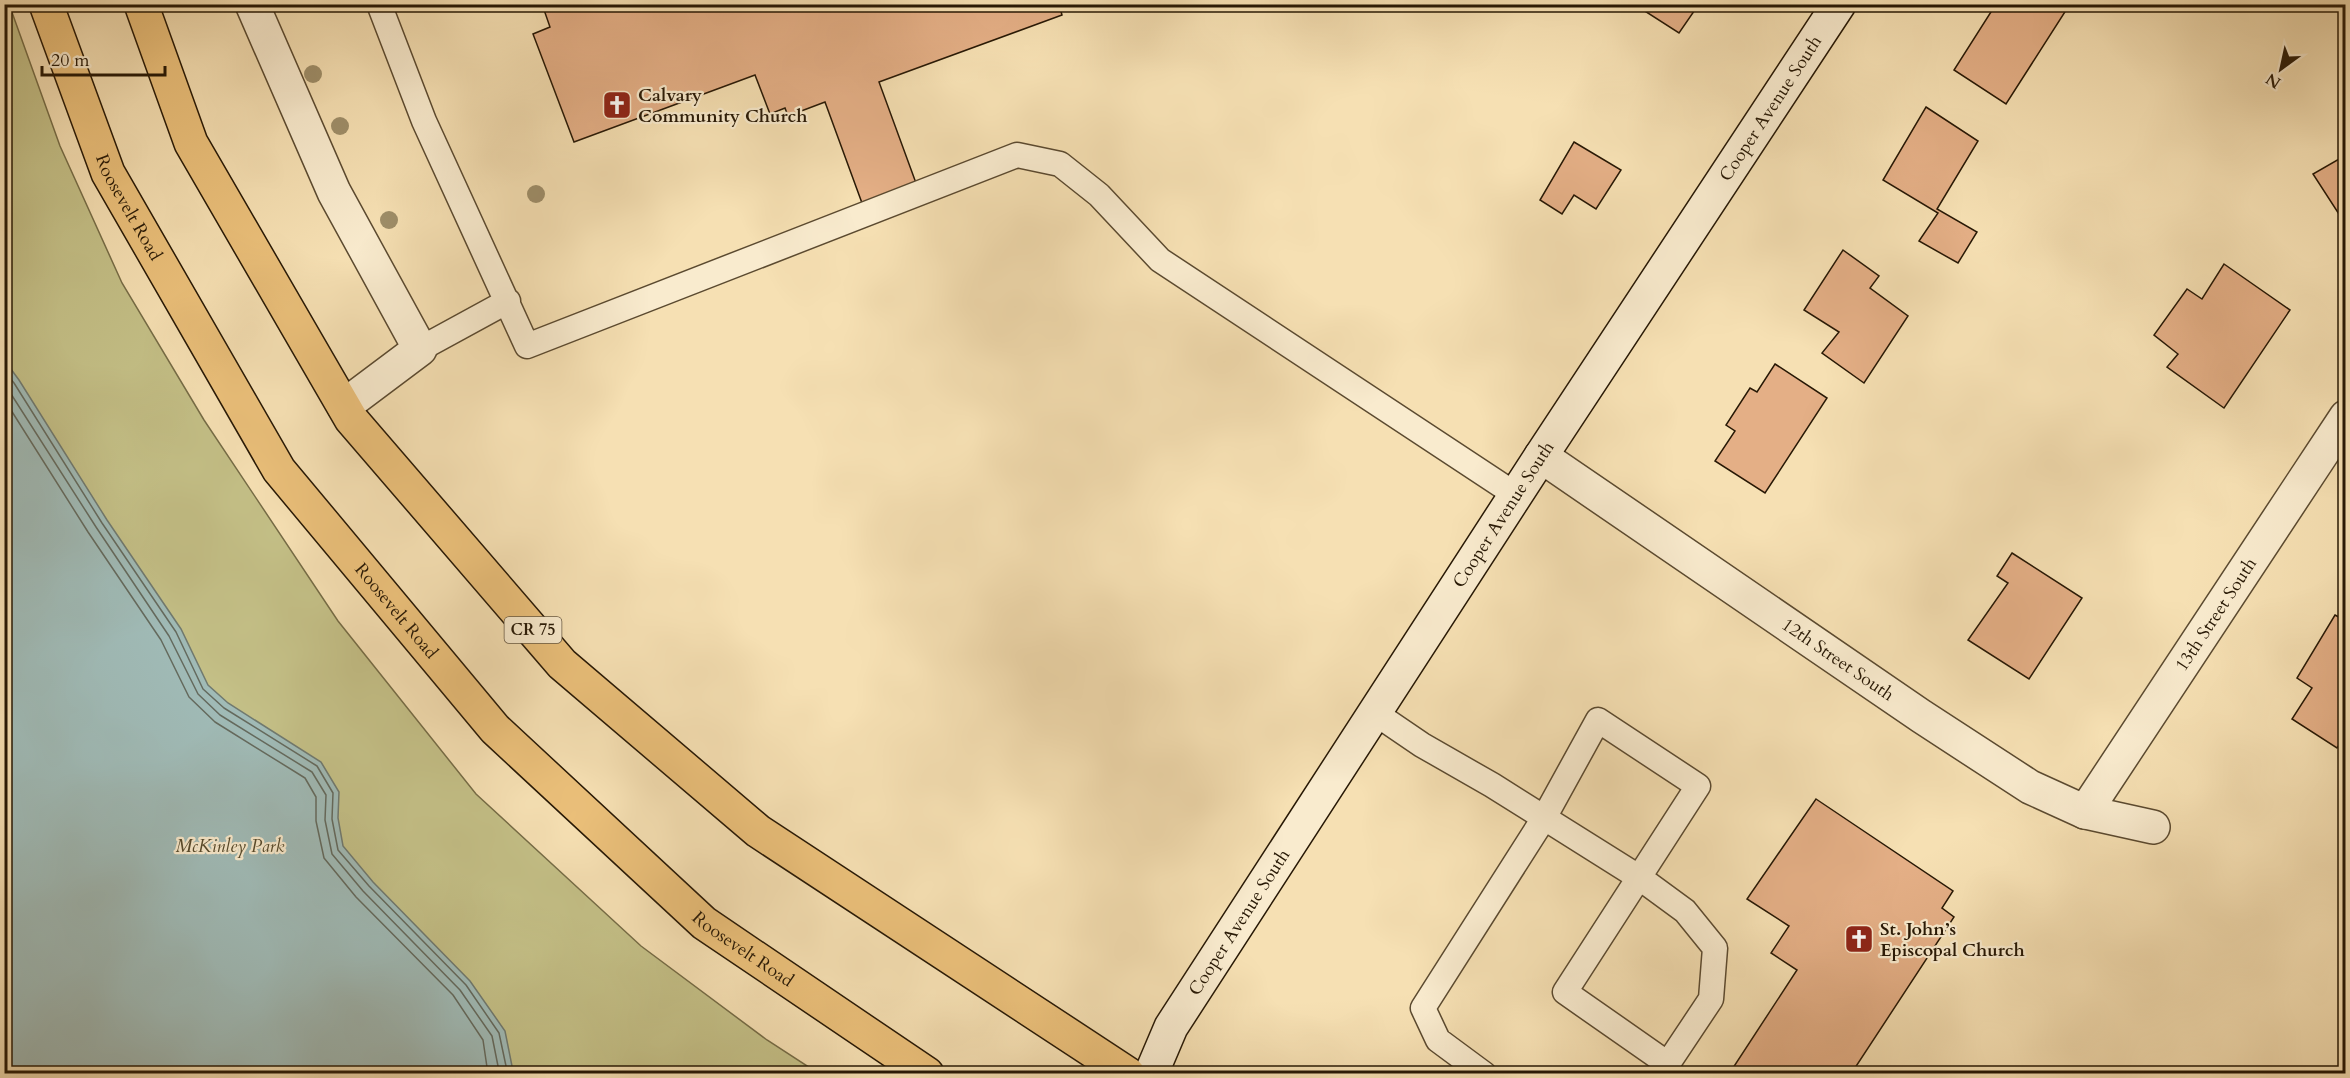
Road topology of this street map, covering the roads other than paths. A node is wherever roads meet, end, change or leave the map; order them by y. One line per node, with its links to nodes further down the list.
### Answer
1 (46, 4): 19 (main road, Roosevelt Road)
2 (141, 4): 8 (main road, CR 75)
3 (252, 4): 7 (street)
4 (379, 4): 6 (lane)
5 (1839, 4): 10 (street, Cooper Avenue South)
6 (508, 301): 7 (lane); 11 (lane)
7 (420, 350): 8 (street)
8 (344, 406): 18 (main road, CR 75)
9 (2346, 417): 13 (street, 13th Street South)
10 (1541, 456): 11 (street, Cooper Avenue South); 13 (street, 12th Street South)
11 (1516, 495): 12 (street, Cooper Avenue South)
12 (1375, 713): 14 (lane); 18 (street, Cooper Avenue South)
13 (2085, 812): 15 (street, 12th Street South)
14 (1545, 819): 16 (lane); 16 (lane); 20 (lane)
15 (2153, 827)
16 (1640, 878): 17 (lane); 17 (lane)
17 (1665, 1069)
18 (1131, 1073)
19 (927, 1074)
20 (1484, 1074)

